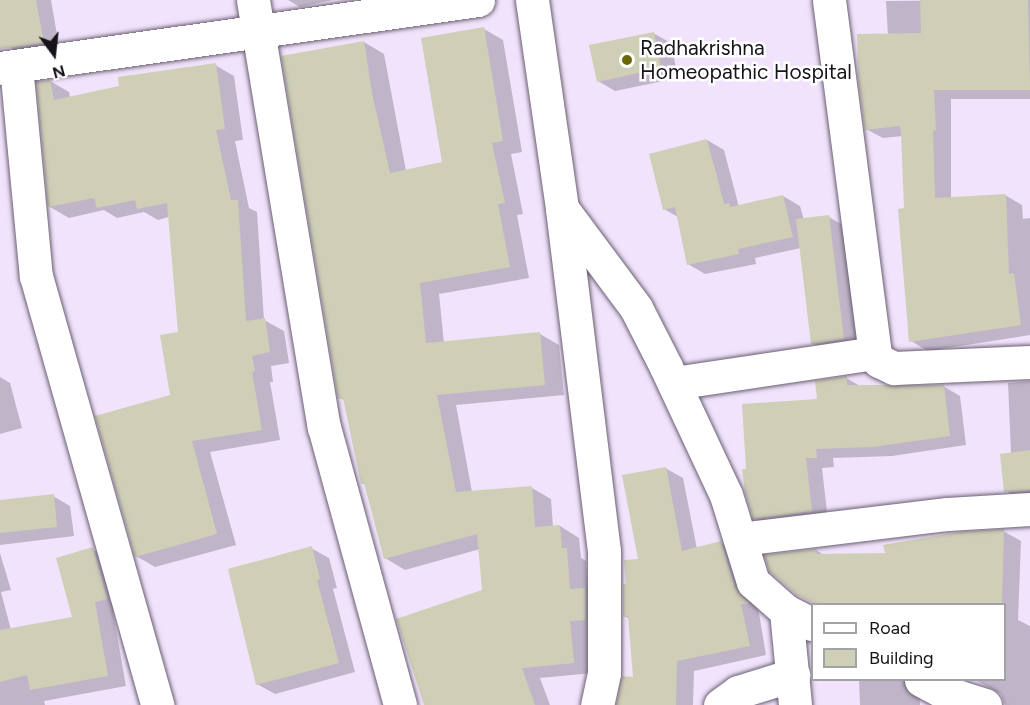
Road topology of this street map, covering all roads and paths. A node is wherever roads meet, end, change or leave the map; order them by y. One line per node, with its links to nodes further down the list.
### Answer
1 (478, 0): 4 (street)
2 (532, 0): 6 (street)
3 (829, 0): 7 (street)
4 (254, 15): 5 (street); 16 (street)
5 (8, 67): 15 (street)
6 (562, 209): 9 (street); 17 (street)
7 (875, 353): 8 (street); 9 (street)
8 (1030, 362)
9 (674, 383): 11 (street)
10 (1030, 509): 11 (street)
11 (740, 539): 12 (street)
12 (799, 617): 14 (street)
13 (923, 681): 19 (street)
14 (794, 690): 18 (street)
15 (157, 705)
16 (400, 705)
17 (597, 705)
18 (720, 705)
19 (985, 705)

